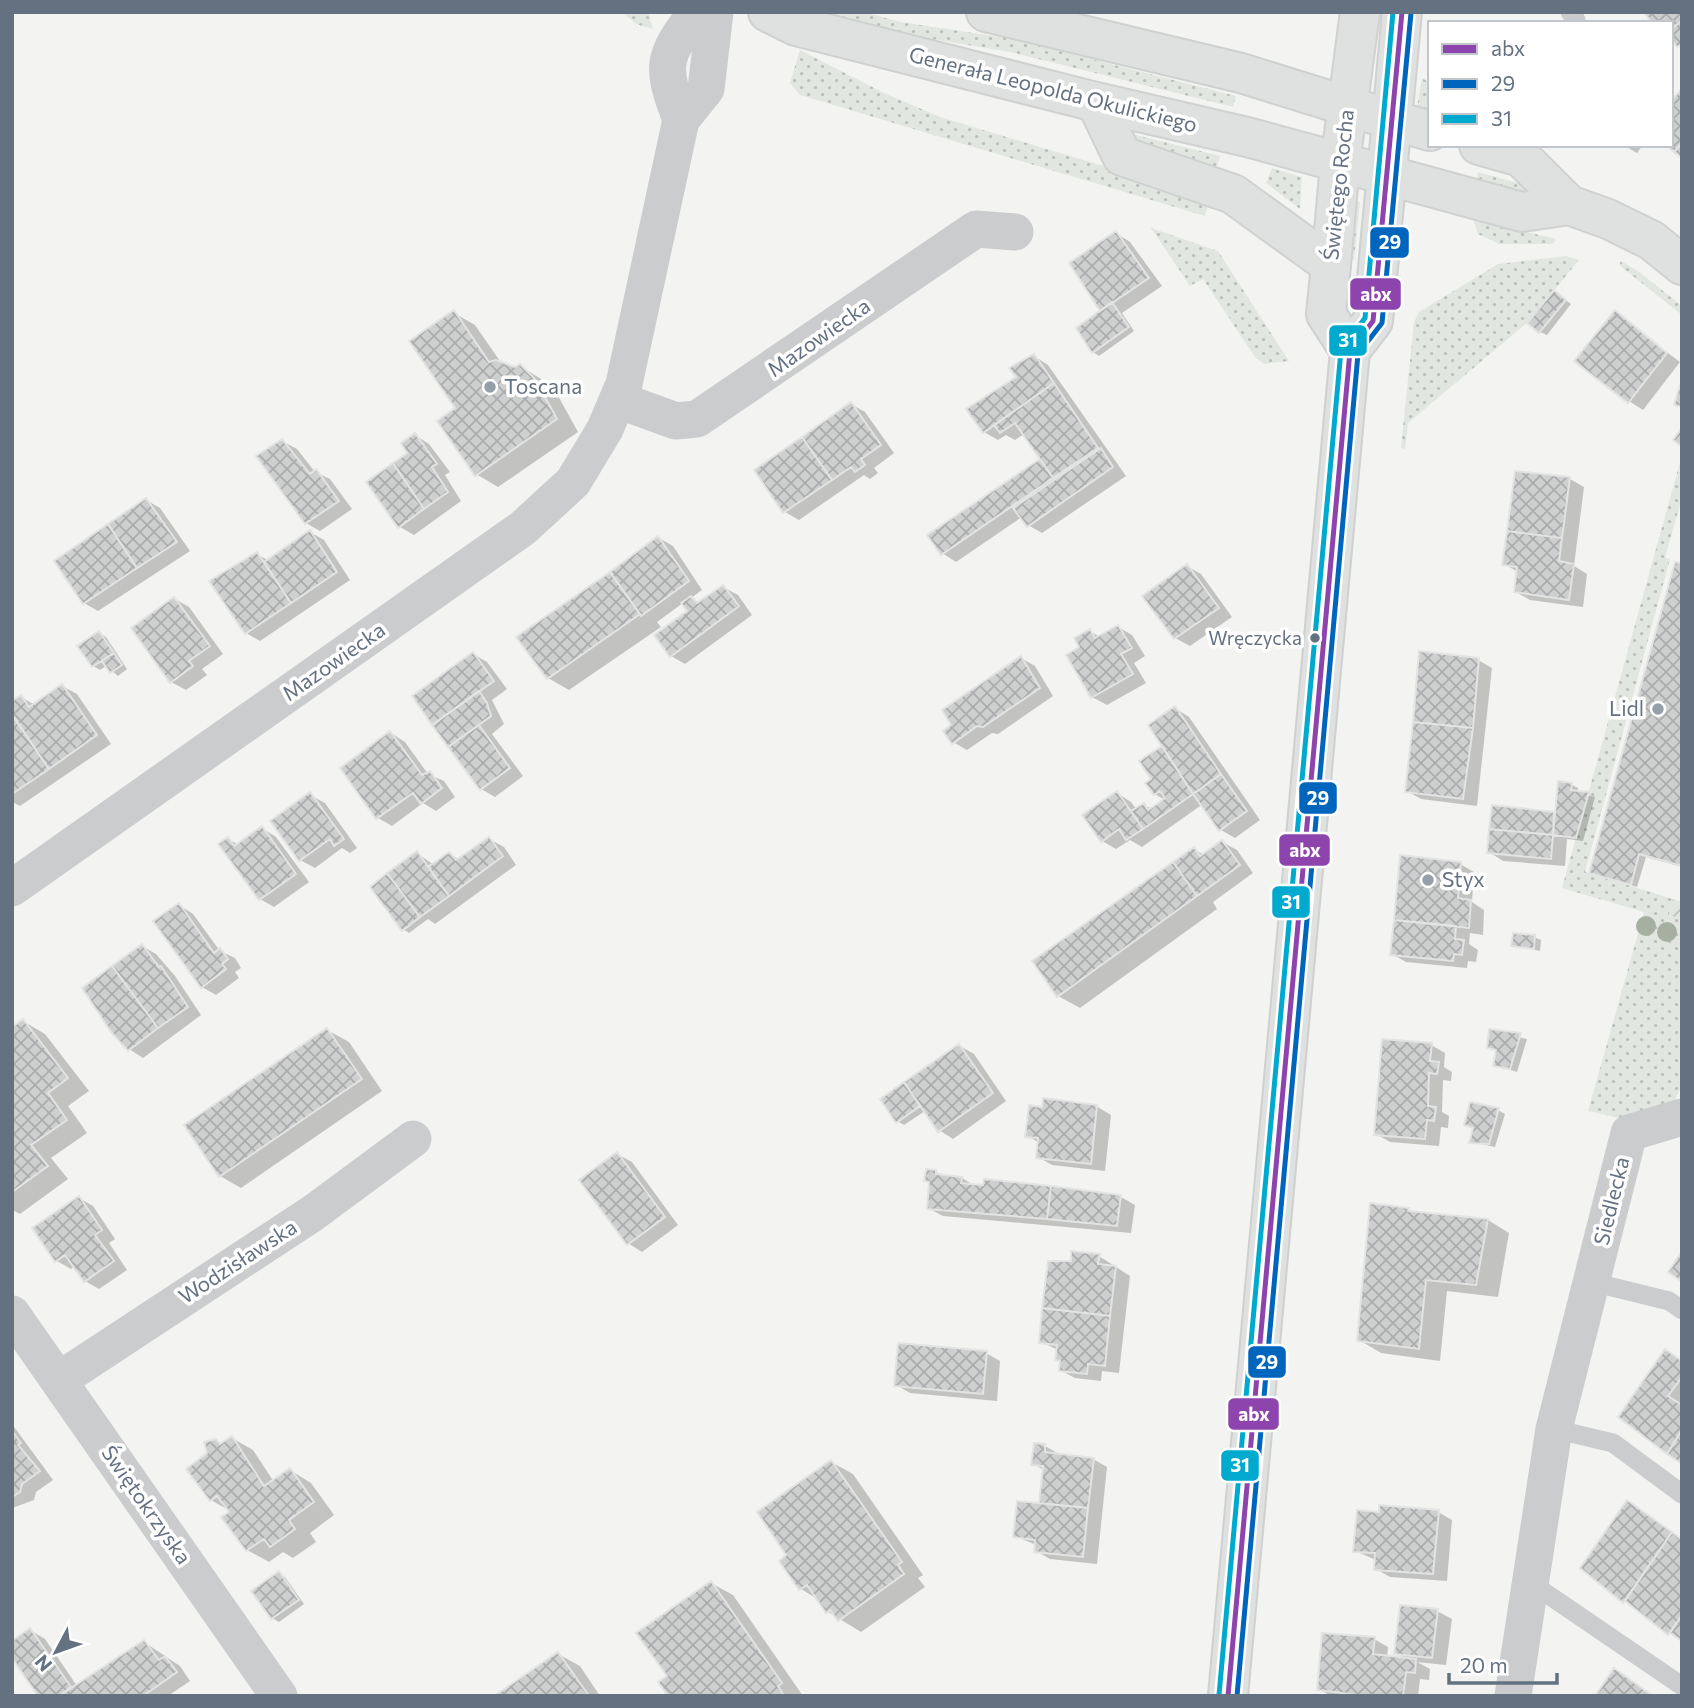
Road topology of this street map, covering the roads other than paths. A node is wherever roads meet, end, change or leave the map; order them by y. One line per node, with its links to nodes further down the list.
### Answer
1 (696, 12): 9 (street)
2 (715, 12): 9 (street, Mazowiecka)
3 (768, 12): 7 (main road, Generała Leopolda Okulickiego)
4 (986, 12): 8 (main road)
5 (1360, 12): 8 (main road, Świętego Rocha)
6 (1410, 41): 10 (main road)
7 (1096, 102): 14 (main road, Generała Leopolda Okulickiego); 18 (main road)
8 (1347, 107): 10 (main road); 14 (main road, Świętego Rocha)
9 (681, 120): 21 (street, Mazowiecka)
10 (1392, 120): 11 (main road); 15 (main road)
11 (1428, 130)
12 (1492, 147): 13 (main road)
13 (1519, 151): 16 (main road)
14 (1340, 164): 15 (main road); 18 (main road, Świętego Rocha)
15 (1387, 176): 16 (main road); 20 (main road)
16 (1569, 205): 19 (main road)
17 (1015, 232): 21 (street, Mazowiecka)
18 (1331, 264): 20 (main road, Świętego Rocha)
19 (1682, 265)
20 (1350, 351): 34 (main road)
21 (618, 400): 22 (street, Mazowiecka)
22 (18, 879)
23 (1682, 1117): 25 (street, Siedlecka)
24 (413, 1139): 28 (street, Wodzisławska)
25 (1592, 1282): 26 (lane); 29 (street, Siedlecka)
26 (1682, 1310)
27 (12, 1314): 28 (street, Świętokrzyska)
28 (58, 1380): 33 (street, Świętokrzyska)
29 (1554, 1429): 30 (lane); 31 (street, Siedlecka)
30 (1682, 1493)
31 (1531, 1583): 32 (lane); 35 (street, Siedlecka)
32 (1682, 1686)
33 (279, 1696)
34 (1228, 1696)
35 (1513, 1696)

